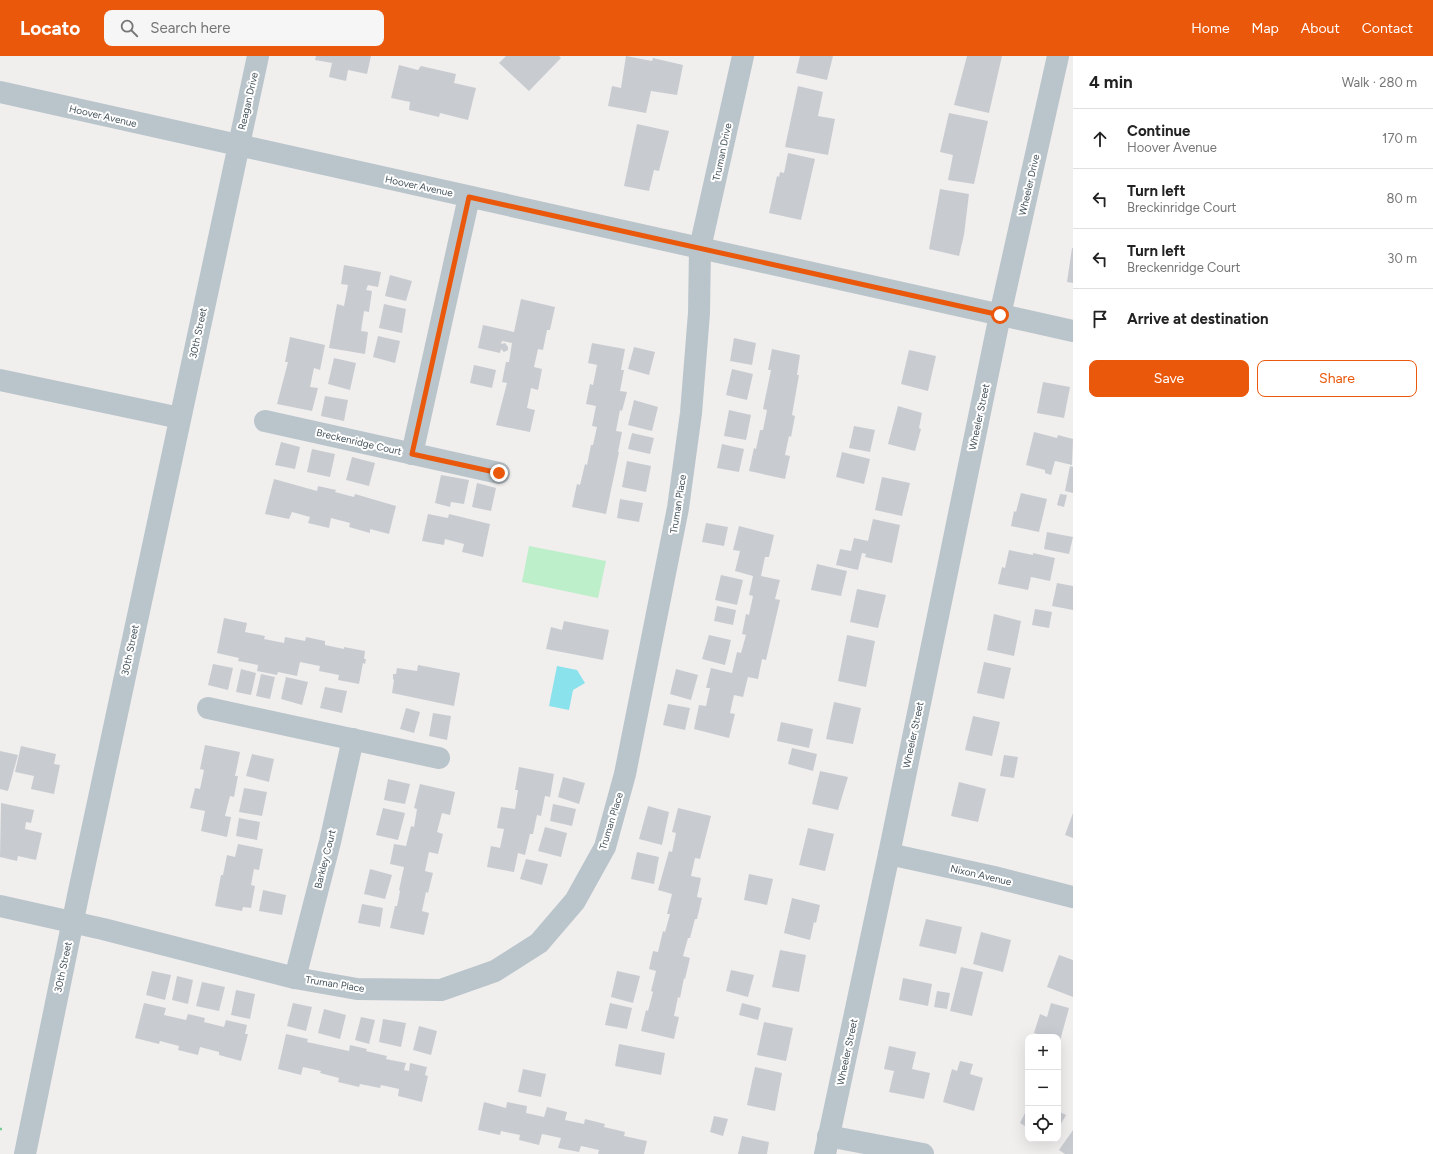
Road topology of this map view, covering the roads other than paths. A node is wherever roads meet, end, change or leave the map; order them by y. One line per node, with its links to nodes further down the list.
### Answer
1 (258, 56): 5 (street, Reagan Drive)
2 (743, 56): 7 (street, Truman Drive)
3 (1058, 56): 8 (street, Wheeler Drive)
4 (0, 92): 5 (street, Hoover Avenue)
5 (238, 146): 6 (street, Hoover Avenue); 11 (street, 30th Street)
6 (469, 197): 7 (street, Hoover Avenue); 13 (street)
7 (700, 248): 8 (street, Hoover Avenue); 22 (street, Truman Place)
8 (1000, 315): 9 (street, Hoover Avenue); 18 (street, Wheeler Street)
9 (1073, 331)
10 (0, 380): 11 (street)
11 (180, 418): 21 (street, 30th Street)
12 (265, 421): 13 (street, Breckenridge Court)
13 (412, 454): 14 (street, Breckenridge Court)
14 (499, 473)
15 (208, 708): 16 (street)
16 (353, 739): 17 (street); 22 (street, Barkley Court)
17 (439, 758)
18 (888, 854): 19 (street, Nixon Avenue); 23 (street, Wheeler Street)
19 (1073, 898)
20 (0, 906): 21 (street, Truman Place)
21 (72, 923): 22 (street, Truman Place); 24 (street, 30th Street)
22 (295, 978)
23 (827, 1145): 25 (street)
24 (25, 1154)
25 (923, 1154)

